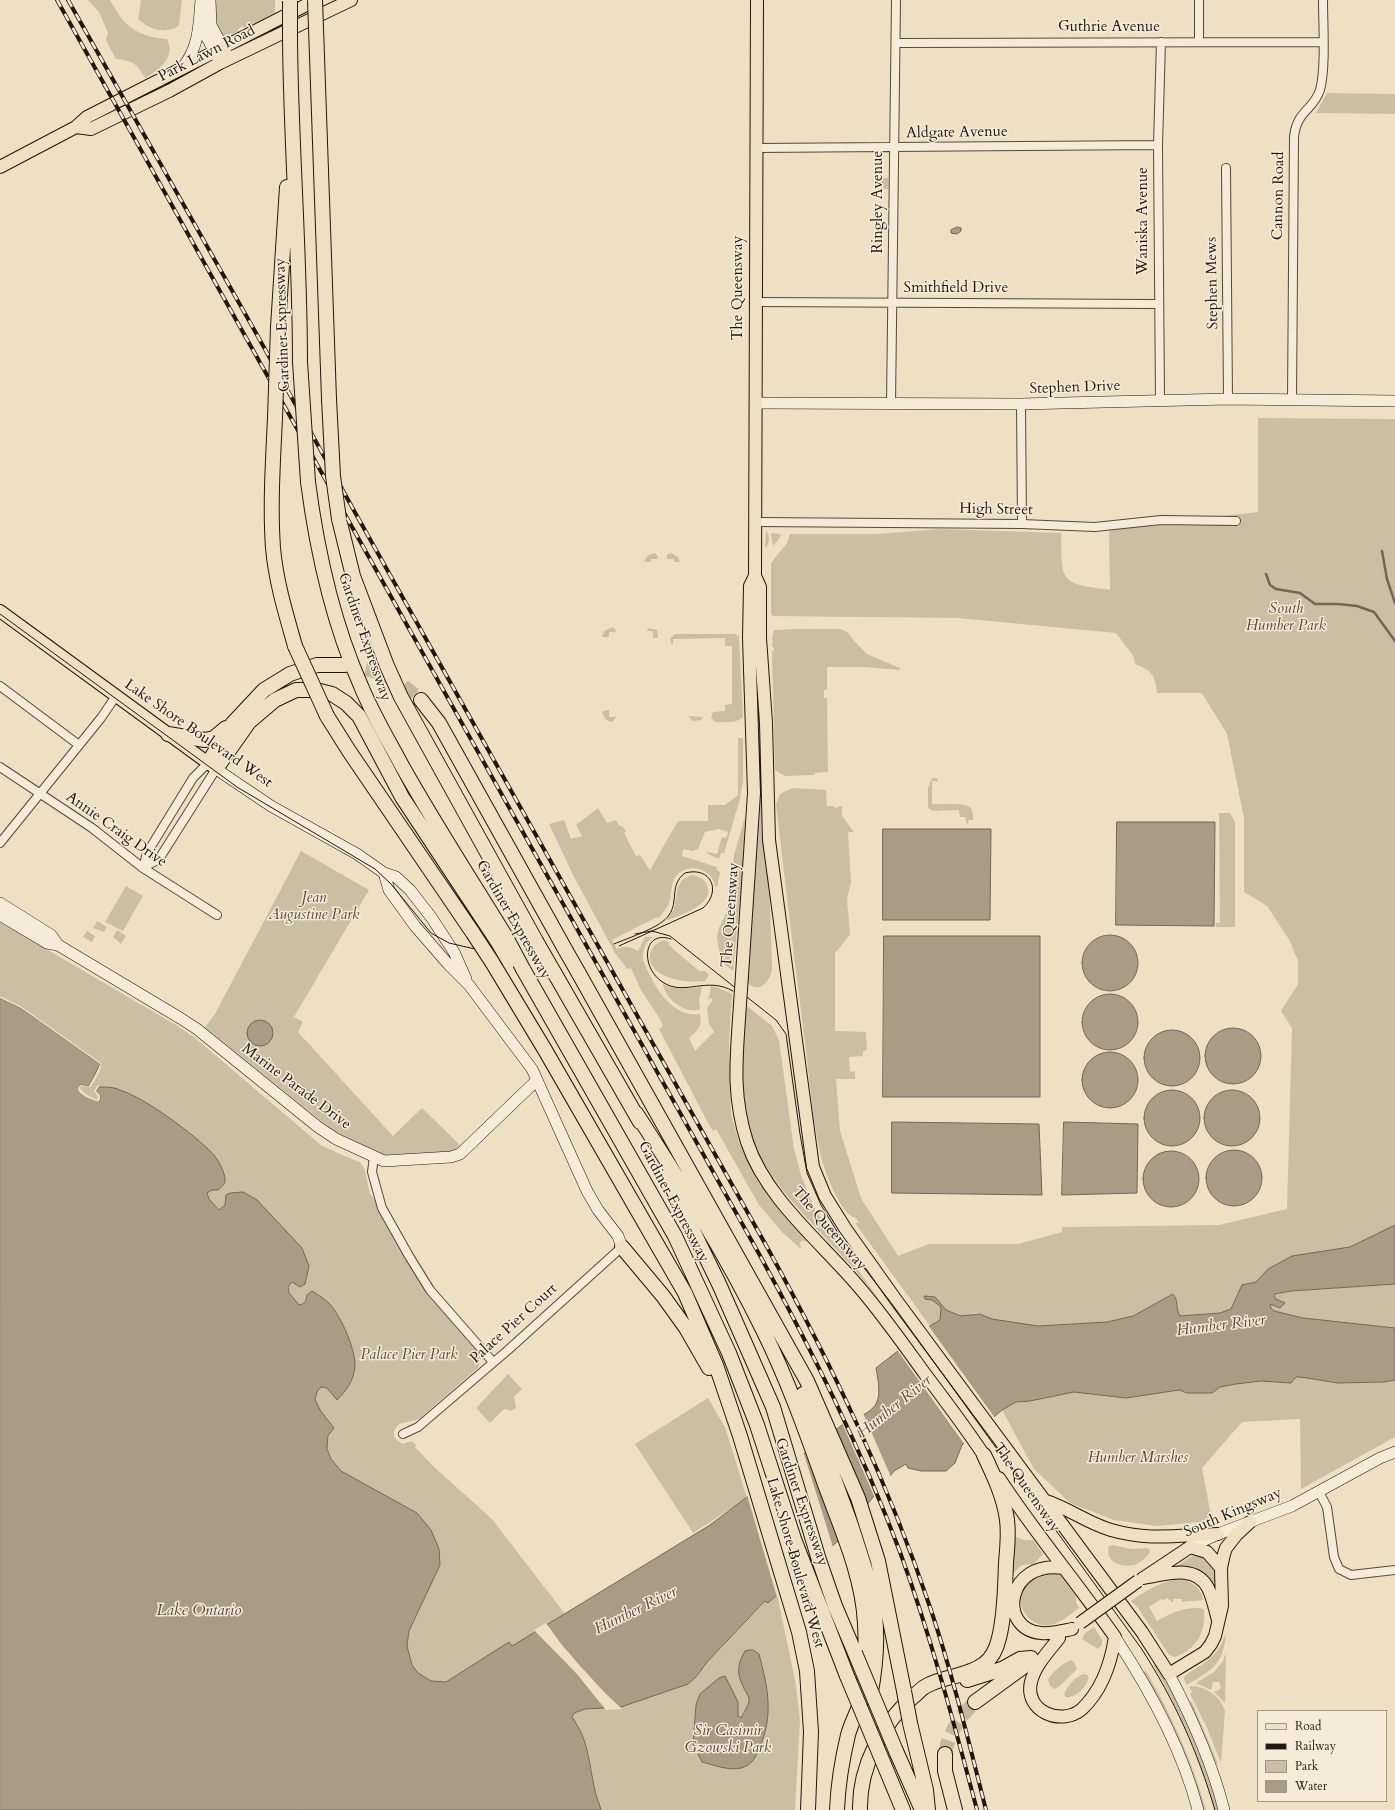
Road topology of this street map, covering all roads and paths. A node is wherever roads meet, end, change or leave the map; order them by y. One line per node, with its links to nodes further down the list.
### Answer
1 (315, 0): 13 (main road, Park Lawn Road); 58 (highway, Gardiner Expressway, bridge)
2 (351, 0): 14 (main road, Park Lawn Road)
3 (757, 0): 19 (main road, The Queensway)
4 (896, 0): 12 (street, Ringley Avenue)
5 (1199, 0): 10 (street)
6 (1323, 0): 11 (street, Cannon Road)
7 (290, 1): 16 (highway, Gardiner Expressway, bridge)
8 (204, 2): 13 (street); 15 (street)
9 (1160, 42): 10 (street, Guthrie Avenue); 12 (street, Guthrie Avenue); 18 (street, Waniska Avenue)
10 (1199, 42): 11 (street, Guthrie Avenue)
11 (1323, 42): 28 (street, Cannon Road)
12 (896, 43): 20 (street, Ringley Avenue)
13 (218, 48): 14 (street); 15 (main road, Park Lawn Road)
14 (225, 61): 17 (main road, Park Lawn Road)
15 (183, 67): 17 (main road, Park Lawn Road)
16 (291, 95): 54 (highway, Gardiner Expressway, bridge); 63 (highway, bridge)
17 (76, 127): 21 (main road, Park Lawn Road)
18 (1158, 145): 20 (street, Aldgate Avenue); 25 (street, Waniska Avenue)
19 (756, 148): 20 (street, Aldgate Avenue); 23 (main road, The Queensway)
20 (893, 148): 24 (street, Ringley Avenue)
21 (0, 167)
22 (1226, 168): 26 (street, Stephen Mews)
23 (754, 302): 24 (street, Smithfield Drive); 30 (main road, The Queensway)
24 (892, 303): 25 (street, Smithfield Drive); 31 (street, Ringley Avenue)
25 (1158, 304): 27 (street, Waniska Avenue)
26 (1228, 399): 27 (street, Stephen Drive); 28 (street, Stephen Drive)
27 (1160, 400): 32 (street, Stephen Drive)
28 (1292, 400): 29 (street, Stephen Drive)
29 (1395, 402)
30 (756, 403): 31 (street, Stephen Drive); 34 (main road, The Queensway)
31 (891, 404): 32 (street, Stephen Drive)
32 (1021, 404): 35 (street)
33 (1236, 520): 35 (street, High Street)
34 (755, 522): 35 (street, High Street); 36 (main road, The Queensway)
35 (1022, 524)
36 (755, 576): 66 (main road, The Queensway, bridge); 68 (main road, The Queensway)
37 (0, 612): 40 (main road, Lake Shore Boulevard West)
38 (345, 665): 42 (highway)
39 (0, 686): 44 (street)
40 (116, 696): 43 (main road, Lake Shore Boulevard West); 44 (street)
41 (421, 700): 62 (highway, bridge)
42 (233, 723): 43 (highway); 45 (highway)
43 (168, 734): 45 (main road, Lake Shore Boulevard West)
44 (79, 745): 47 (street)
45 (212, 766): 49 (street); 49 (street); 50 (street, Lake Shore Boulevard West); 54 (highway)
46 (0, 767): 47 (street, Annie Craig Drive)
47 (40, 794): 48 (street); 49 (street, Annie Craig Drive)
48 (0, 843)
49 (143, 868): 53 (street, Annie Craig Drive)
50 (384, 873): 56 (street, Lake Shore Boulevard West); 56 (street, Lake Shore Boulevard West)
51 (0, 903): 55 (street, Marine Parade Drive)
52 (0, 915): 55 (street, Marine Parade Drive)
53 (217, 915)
54 (502, 939): 88 (highway, Gardiner Expressway, bridge)
55 (58, 945): 59 (street, Marine Parade Drive)
56 (469, 985): 57 (street, Lake Shore Boulevard West)
57 (537, 1080): 59 (street, Marine Parade Drive); 60 (street, Lake Shore Boulevard West)
58 (636, 1113): 62 (highway); 89 (highway, Gardiner Expressway, bridge)
59 (374, 1157): 61 (street)
60 (622, 1247): 61 (street, Palace Pier Court); 63 (highway)
61 (493, 1362): 64 (street, Palace Pier Court)
62 (800, 1388): 82 (highway); 86 (highway)
63 (738, 1430): 85 (highway, Lake Shore Boulevard West)
64 (403, 1434)
65 (1395, 1452): 67 (street, South Kingsway)
66 (984, 1455): 72 (main road, The Queensway); 82 (highway)
67 (1319, 1492): 69 (street, South Kingsway); 74 (street)
68 (1043, 1500): 70 (main road); 81 (main road, The Queensway)
69 (1250, 1522): 70 (street, South Kingsway); 73 (main road)
70 (1218, 1534): 71 (street, South Kingsway)
71 (1190, 1547): 73 (main road); 75 (main road, South Kingsway)
72 (1064, 1568): 77 (main road); 78 (main road, The Queensway)
73 (1221, 1568): 76 (main road)
74 (1395, 1570)
75 (1141, 1580): 76 (main road); 77 (main road, South Kingsway, bridge)
76 (1218, 1620): 81 (main road)
77 (1076, 1626): 79 (main road, South Kingsway)
78 (1115, 1637): 79 (main road); 92 (street, The Queensway)
79 (1059, 1638): 80 (main road, South Kingsway)
80 (1031, 1658): 82 (highway); 83 (highway)
81 (1169, 1674): 93 (street, The Queensway)
82 (910, 1693): 87 (highway); 90 (highway, bridge)
83 (975, 1702)
84 (945, 1754): 91 (highway)
85 (808, 1810)
86 (837, 1810)
87 (860, 1810)
88 (903, 1810)
89 (922, 1810)
90 (928, 1810)
91 (955, 1810)
92 (1198, 1810)
93 (1224, 1810)

